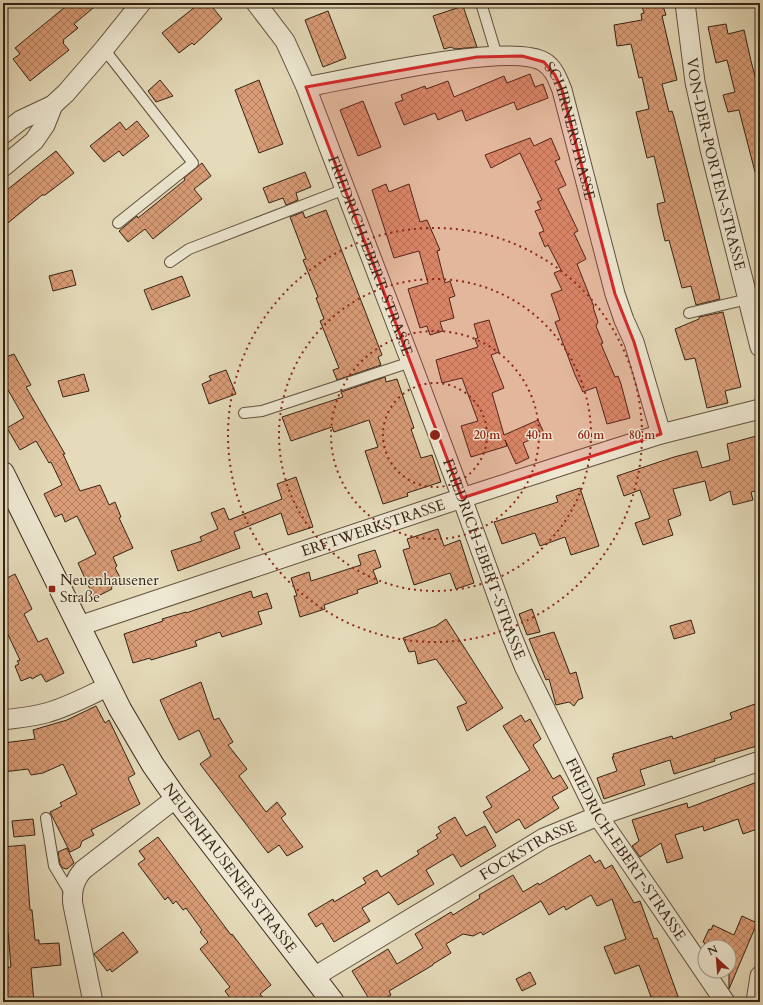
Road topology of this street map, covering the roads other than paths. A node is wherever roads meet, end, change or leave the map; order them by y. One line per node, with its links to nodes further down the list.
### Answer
1 (140, 3): 5 (street)
2 (256, 3): 7 (street, FRIEDRICH-EBERT-STRASSE)
3 (481, 3): 6 (lane)
4 (685, 3): 14 (street, VON-DER-PORTEN-STRASSE)
5 (104, 49): 8 (street); 12 (lane)
6 (497, 56): 7 (street, SCHIRNERSTRASSE); 20 (street, SCHIRNERSTRASSE)
7 (306, 87): 11 (street, FRIEDRICH-EBERT-STRASSE)
8 (52, 105): 9 (street); 10 (street)
9 (3, 134)
10 (3, 167)
11 (345, 189): 13 (lane); 17 (street, FRIEDRICH-EBERT-STRASSE)
12 (118, 223)
13 (170, 262)
14 (748, 299): 15 (lane); 16 (street, VON-DER-PORTEN-STRASSE)
15 (689, 313)
16 (760, 347)
17 (411, 362): 19 (lane); 22 (street, FRIEDRICH-EBERT-STRASSE)
18 (760, 409): 20 (street, ERFTWERKSTRASSE)
19 (244, 413)
20 (661, 434): 22 (street, ERFTWERKSTRASSE)
21 (5, 464): 23 (main road, NEUENHAUSENER STRASSE)
22 (462, 498): 23 (street, ERFTWERKSTRASSE); 28 (street, FRIEDRICH-EBERT-STRASSE)
23 (80, 626): 24 (main road, NEUENHAUSENER STRASSE)
24 (108, 686): 25 (street); 27 (main road, NEUENHAUSENER STRASSE)
25 (3, 720)
26 (760, 760): 28 (street, FOCKSTRASSE)
27 (176, 798): 30 (street); 32 (main road, NEUENHAUSENER STRASSE)
28 (598, 816): 32 (street, FOCKSTRASSE); 35 (street, FRIEDRICH-EBERT-STRASSE)
29 (46, 818): 30 (lane)
30 (72, 896): 33 (street)
31 (760, 976): 36 (street)
32 (314, 977): 34 (main road, NEUENHAUSENER STRASSE)
33 (92, 1002)
34 (333, 1002)
35 (725, 1002)
36 (756, 1002)

